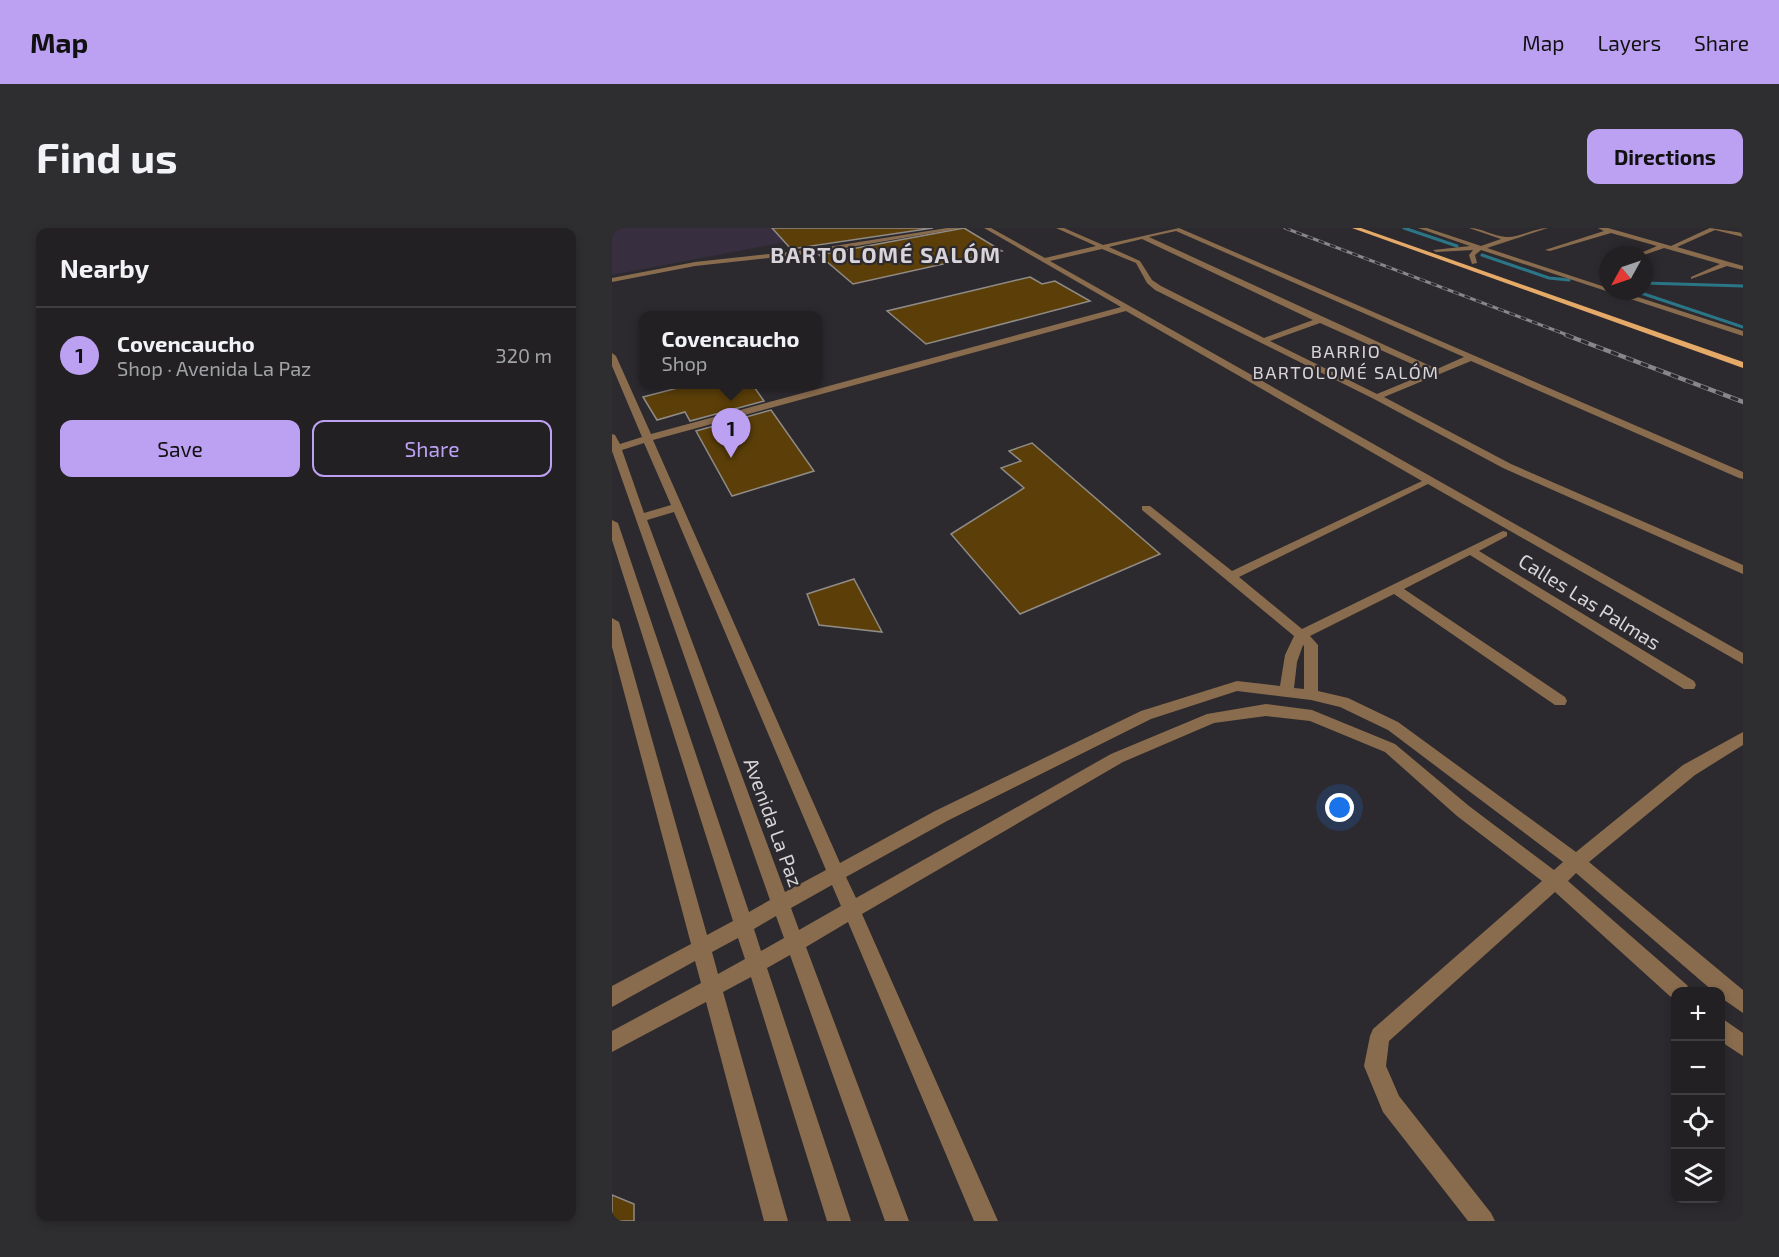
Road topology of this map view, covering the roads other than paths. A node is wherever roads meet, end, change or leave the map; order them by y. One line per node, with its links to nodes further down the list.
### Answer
1 (959, 228): 28 (street)
2 (987, 228): 23 (street)
3 (1059, 228): 17 (street)
4 (1355, 228): 40 (main road)
5 (1374, 228): 20 (main road)
6 (1420, 228): 19 (street)
7 (1472, 228): 12 (street)
8 (1545, 228): 16 (street)
9 (1601, 228): 13 (street)
10 (1714, 228): 14 (street); 18 (street)
11 (1175, 229): 15 (street); 39 (street)
12 (1483, 229): 16 (street)
13 (1610, 231): 18 (street); 21 (street)
14 (1743, 235)
15 (1143, 237): 17 (street); 34 (street)
16 (1506, 239): 19 (street)
17 (1101, 245): 23 (street); 36 (street)
18 (1667, 247): 22 (street); 26 (street)
19 (1480, 248): 20 (street); 25 (street); 30 (street)
20 (1436, 250): 25 (main road)
21 (1548, 250)
22 (1653, 251)
23 (1043, 261): 33 (street)
24 (1743, 262): 26 (street)
25 (1474, 263): 38 (main road)
26 (1735, 265): 27 (street)
27 (1693, 278)
28 (612, 280)
29 (1554, 280): 30 (street)
30 (1586, 282): 31 (street)
31 (1599, 286)
32 (1640, 300): 35 (street)
33 (1127, 308): 43 (street); 58 (street)
34 (1320, 320): 36 (street); 41 (street)
35 (1743, 334)
36 (1262, 341): 42 (street)
37 (612, 356): 43 (street)
38 (1743, 356)
39 (1470, 358): 41 (street); 45 (street)
40 (1743, 365)
41 (1437, 372): 42 (street)
42 (1377, 397): 53 (street)
43 (648, 438): 44 (street); 47 (street)
44 (614, 443): 49 (street, Avenida La Paz)
45 (1743, 476)
46 (1423, 484): 54 (street)
47 (678, 507): 49 (street); 65 (street)
48 (1146, 508): 54 (street)
49 (640, 518): 67 (street, Avenida La Paz)
50 (612, 523): 69 (street)
51 (1503, 534): 52 (street)
52 (1470, 550): 55 (street); 59 (street, Calles Las Palmas)
53 (1743, 570)
54 (1231, 576): 57 (street)
55 (1396, 589): 57 (street); 62 (street)
56 (612, 622): 71 (street)
57 (1301, 635): 60 (street); 61 (street)
58 (1743, 659)
59 (1689, 685)
60 (1287, 692): 61 (street); 65 (street)
61 (1311, 695): 64 (street)
62 (1560, 702)
63 (1742, 740): 64 (street)
64 (1576, 862): 66 (street); 76 (street)
65 (836, 876): 67 (street); 68 (street)
66 (1554, 880): 68 (street); 73 (street); 84 (street)
67 (781, 906): 69 (street); 70 (street, Avenida La Paz)
68 (851, 909): 70 (street); 83 (street)
69 (744, 927): 71 (street); 72 (street)
70 (794, 943): 72 (street); 82 (street, Avenida La Paz)
71 (702, 949): 74 (street); 75 (street)
72 (755, 963): 74 (street); 81 (street)
73 (1674, 987)
74 (711, 988): 78 (street); 80 (street)
75 (612, 997)
76 (1743, 1003)
77 (1725, 1031): 79 (street)
78 (612, 1042)
79 (1743, 1046)
80 (776, 1221)
81 (839, 1221)
82 (897, 1221)
83 (986, 1221)
84 (1483, 1221)

